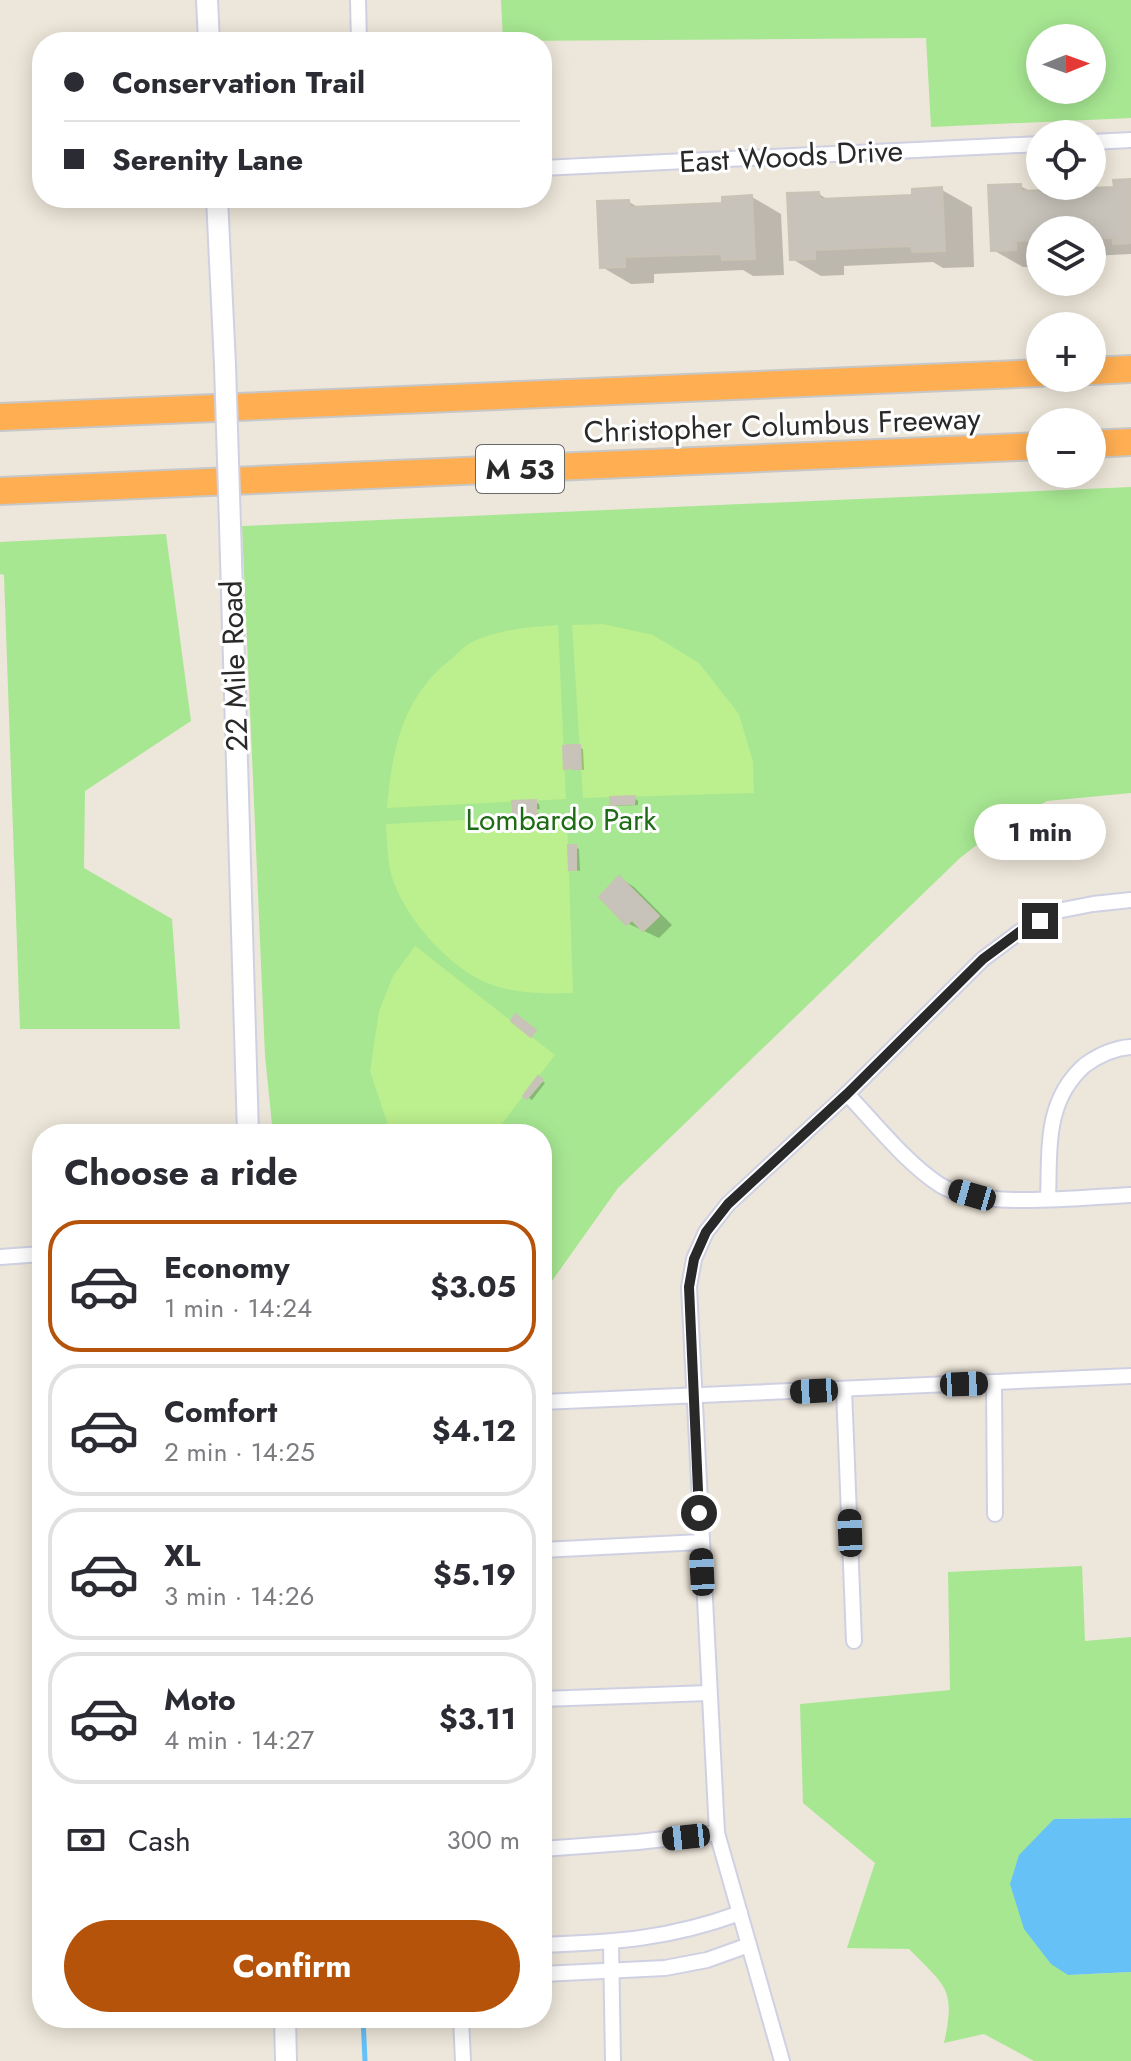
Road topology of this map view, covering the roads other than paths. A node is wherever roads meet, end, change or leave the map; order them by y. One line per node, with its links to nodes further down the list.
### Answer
1 (207, 0): 3 (street)
2 (358, 0): 4 (street)
3 (209, 32)
4 (359, 32)
5 (1131, 140): 6 (street)
6 (1106, 141)
7 (1026, 145): 8 (street, East Woods Drive)
8 (552, 168)
9 (217, 208): 21 (street, 22 Mile Road, bridge)
10 (1131, 369): 11 (highway)
11 (1106, 370)
12 (1026, 374): 13 (highway, Christopher Columbus Freeway)
13 (0, 417)
14 (1131, 442): 15 (highway)
15 (1106, 443)
16 (1026, 447): 17 (highway, Christopher Columbus Freeway / M 53)
17 (0, 491)
18 (1131, 900): 20 (street)
19 (1131, 1047): 23 (street)
20 (847, 1094): 23 (street); 29 (street)
21 (248, 1124)
22 (1131, 1195): 23 (street)
23 (1048, 1199)
24 (32, 1255): 25 (street)
25 (0, 1257)
26 (1131, 1376): 27 (street)
27 (994, 1383): 28 (street); 31 (street)
28 (844, 1389): 29 (street); 34 (street)
29 (693, 1397): 30 (street); 32 (street)
30 (552, 1402)
31 (995, 1514)
32 (701, 1542): 33 (street); 35 (street)
33 (552, 1549)
34 (854, 1641)
35 (709, 1693): 36 (street); 37 (street)
36 (552, 1699)
37 (717, 1833): 38 (street); 39 (street)
38 (552, 1848)
39 (740, 1913): 40 (street); 42 (street)
40 (611, 1943): 41 (street); 43 (street)
41 (552, 1945)
42 (749, 1945): 43 (street); 50 (street)
43 (612, 1971): 44 (street); 49 (street)
44 (552, 1974)
45 (285, 2028): 47 (street)
46 (461, 2028): 48 (street)
47 (286, 2061)
48 (463, 2061)
49 (613, 2061)
50 (782, 2061)

